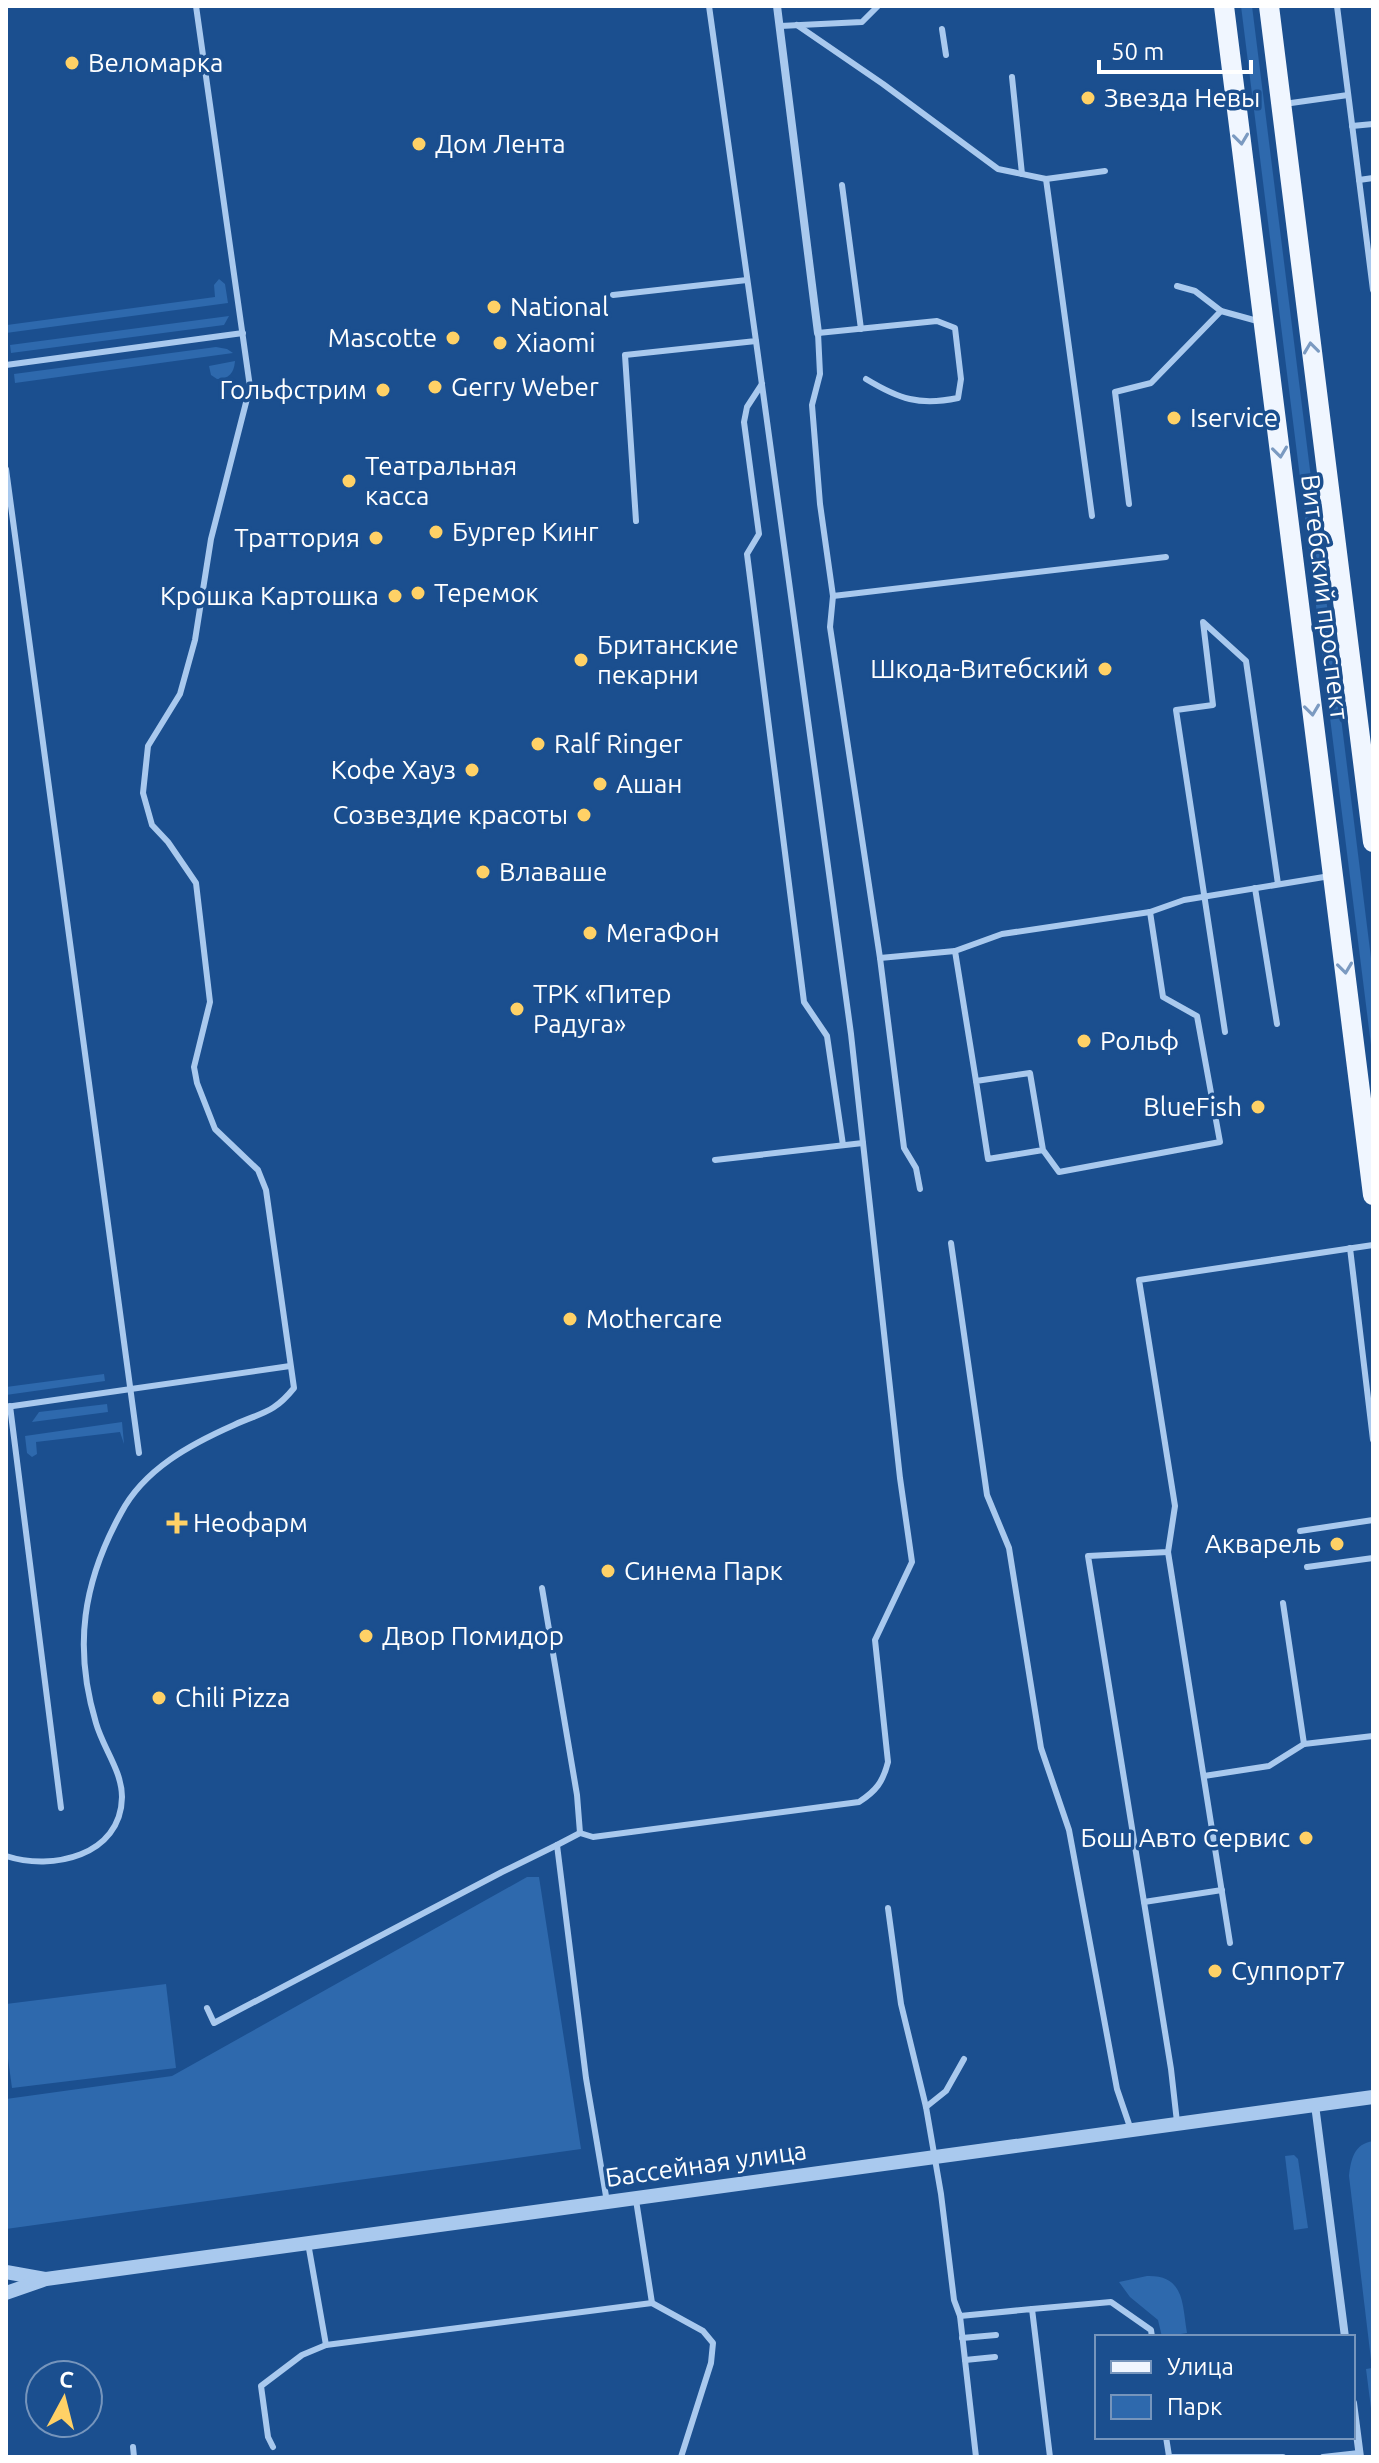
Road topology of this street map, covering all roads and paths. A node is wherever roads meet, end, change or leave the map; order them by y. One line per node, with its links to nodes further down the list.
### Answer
1 (196, 6): 31 (lane)
2 (709, 6): 24 (lane)
3 (777, 6): 9 (street)
4 (878, 6): 8 (lane)
5 (1224, 6): 29 (main road, Витебский проспект, one-way to 29)
6 (1269, 6): 14 (main road, Витебский проспект)
7 (1337, 6): 13 (lane)
8 (797, 25): 9 (lane); 18 (lane)
9 (780, 26): 32 (street)
10 (942, 29): 11 (lane)
11 (946, 55)
12 (1012, 77): 18 (lane)
13 (1348, 95): 14 (lane); 16 (lane)
14 (1281, 104): 43 (main road, Витебский проспект, one-way to 14)
15 (1373, 124): 16 (lane)
16 (1352, 126): 21 (lane)
17 (1105, 171): 20 (lane)
18 (1022, 174): 20 (lane)
19 (1373, 178): 21 (lane)
20 (1046, 179): 39 (lane)
21 (1359, 180): 23 (lane)
22 (842, 185): 30 (lane)
23 (1369, 232): 26 (lane)
24 (747, 280): 27 (lane); 33 (lane)
25 (1177, 286): 28 (lane)
26 (1373, 289)
27 (613, 295)
28 (1221, 311): 29 (lane); 38 (lane)
29 (1264, 323): 44 (main road, Витебский проспект, one-way to 44)
30 (861, 329): 32 (lane); 35 (lane)
31 (243, 333): 34 (lane); 63 (lane)
32 (818, 333): 42 (lane)
33 (756, 341): 36 (lane); 40 (lane)
34 (6, 365)
35 (866, 379)
36 (762, 384): 54 (lane); 55 (lane)
37 (6, 469): 64 (lane)
38 (1129, 504)
39 (1092, 516)
40 (636, 521)
41 (1166, 557): 42 (lane)
42 (833, 596): 50 (lane)
43 (1373, 842)
44 (1333, 875): 45 (lane); 59 (main road, Витебский проспект, one-way to 59)
45 (1278, 884): 46 (lane); 47 (lane)
46 (1255, 888): 47 (lane); 51 (lane)
47 (1204, 897): 48 (lane); 52 (lane)
48 (1150, 912): 49 (lane); 56 (lane)
49 (955, 951): 50 (lane); 53 (lane)
50 (880, 958): 58 (lane)
51 (1277, 1024)
52 (1225, 1032)
53 (976, 1081): 56 (lane); 56 (lane)
54 (863, 1143): 55 (lane); 79 (lane)
55 (843, 1145): 57 (lane)
56 (1043, 1150)
57 (715, 1160)
58 (920, 1189)
59 (1373, 1195)
60 (951, 1243): 92 (lane)
61 (1373, 1245): 62 (lane)
62 (1350, 1248): 66 (lane); 70 (lane)
63 (290, 1366): 64 (lane); 81 (lane)
64 (130, 1389): 65 (lane); 67 (lane)
65 (8, 1406): 78 (lane)
66 (1373, 1440)
67 (139, 1453)
68 (1373, 1520): 69 (lane)
69 (1300, 1531)
70 (1168, 1552): 77 (lane); 83 (lane)
71 (1373, 1558): 72 (lane)
72 (1307, 1567)
73 (542, 1588): 79 (lane)
74 (1283, 1603): 76 (lane)
75 (1373, 1736): 76 (lane)
76 (1304, 1744): 77 (lane)
77 (1204, 1776): 82 (lane)
78 (61, 1808)
79 (580, 1833): 80 (lane)
80 (557, 1845): 86 (lane); 95 (lane)
81 (6, 1856)
82 (1222, 1890): 83 (lane); 85 (lane)
83 (1144, 1902): 91 (lane)
84 (888, 1908): 90 (lane)
85 (1230, 1943)
86 (207, 2008)
87 (964, 2059): 90 (lane)
88 (1373, 2097): 89 (street, Бассейная улица)
89 (1315, 2105): 91 (street, Бассейная улица); 105 (street)
90 (926, 2107): 93 (lane)
91 (1177, 2124): 92 (street, Бассейная улица)
92 (1131, 2130): 93 (street, Бассейная улица)
93 (934, 2157): 94 (street, Бассейная улица); 102 (lane)
94 (636, 2198): 95 (street, Бассейная улица); 100 (lane)
95 (607, 2202): 96 (street, Бассейная улица)
96 (308, 2243): 98 (street, Бассейная улица); 107 (lane)
97 (6, 2272): 98 (street, Бассейная улица)
98 (46, 2279): 99 (street, Бассейная улица)
99 (6, 2293)
100 (652, 2303): 107 (lane); 115 (lane)
101 (1032, 2309): 102 (lane); 104 (lane); 117 (lane)
102 (960, 2316): 106 (lane)
103 (996, 2335): 106 (lane)
104 (1152, 2335)
105 (1345, 2335)
106 (962, 2338): 109 (lane)
107 (326, 2345): 112 (lane)
108 (995, 2357): 109 (lane)
109 (965, 2360): 116 (lane)
110 (1355, 2418): 113 (street)
111 (133, 2447): 114 (lane)
112 (273, 2447)
113 (1360, 2455): 120 (lane)
114 (134, 2457)
115 (681, 2457)
116 (976, 2457)
117 (1050, 2457)
118 (1169, 2457): 119 (lane)
119 (1283, 2457)
120 (1323, 2457)

